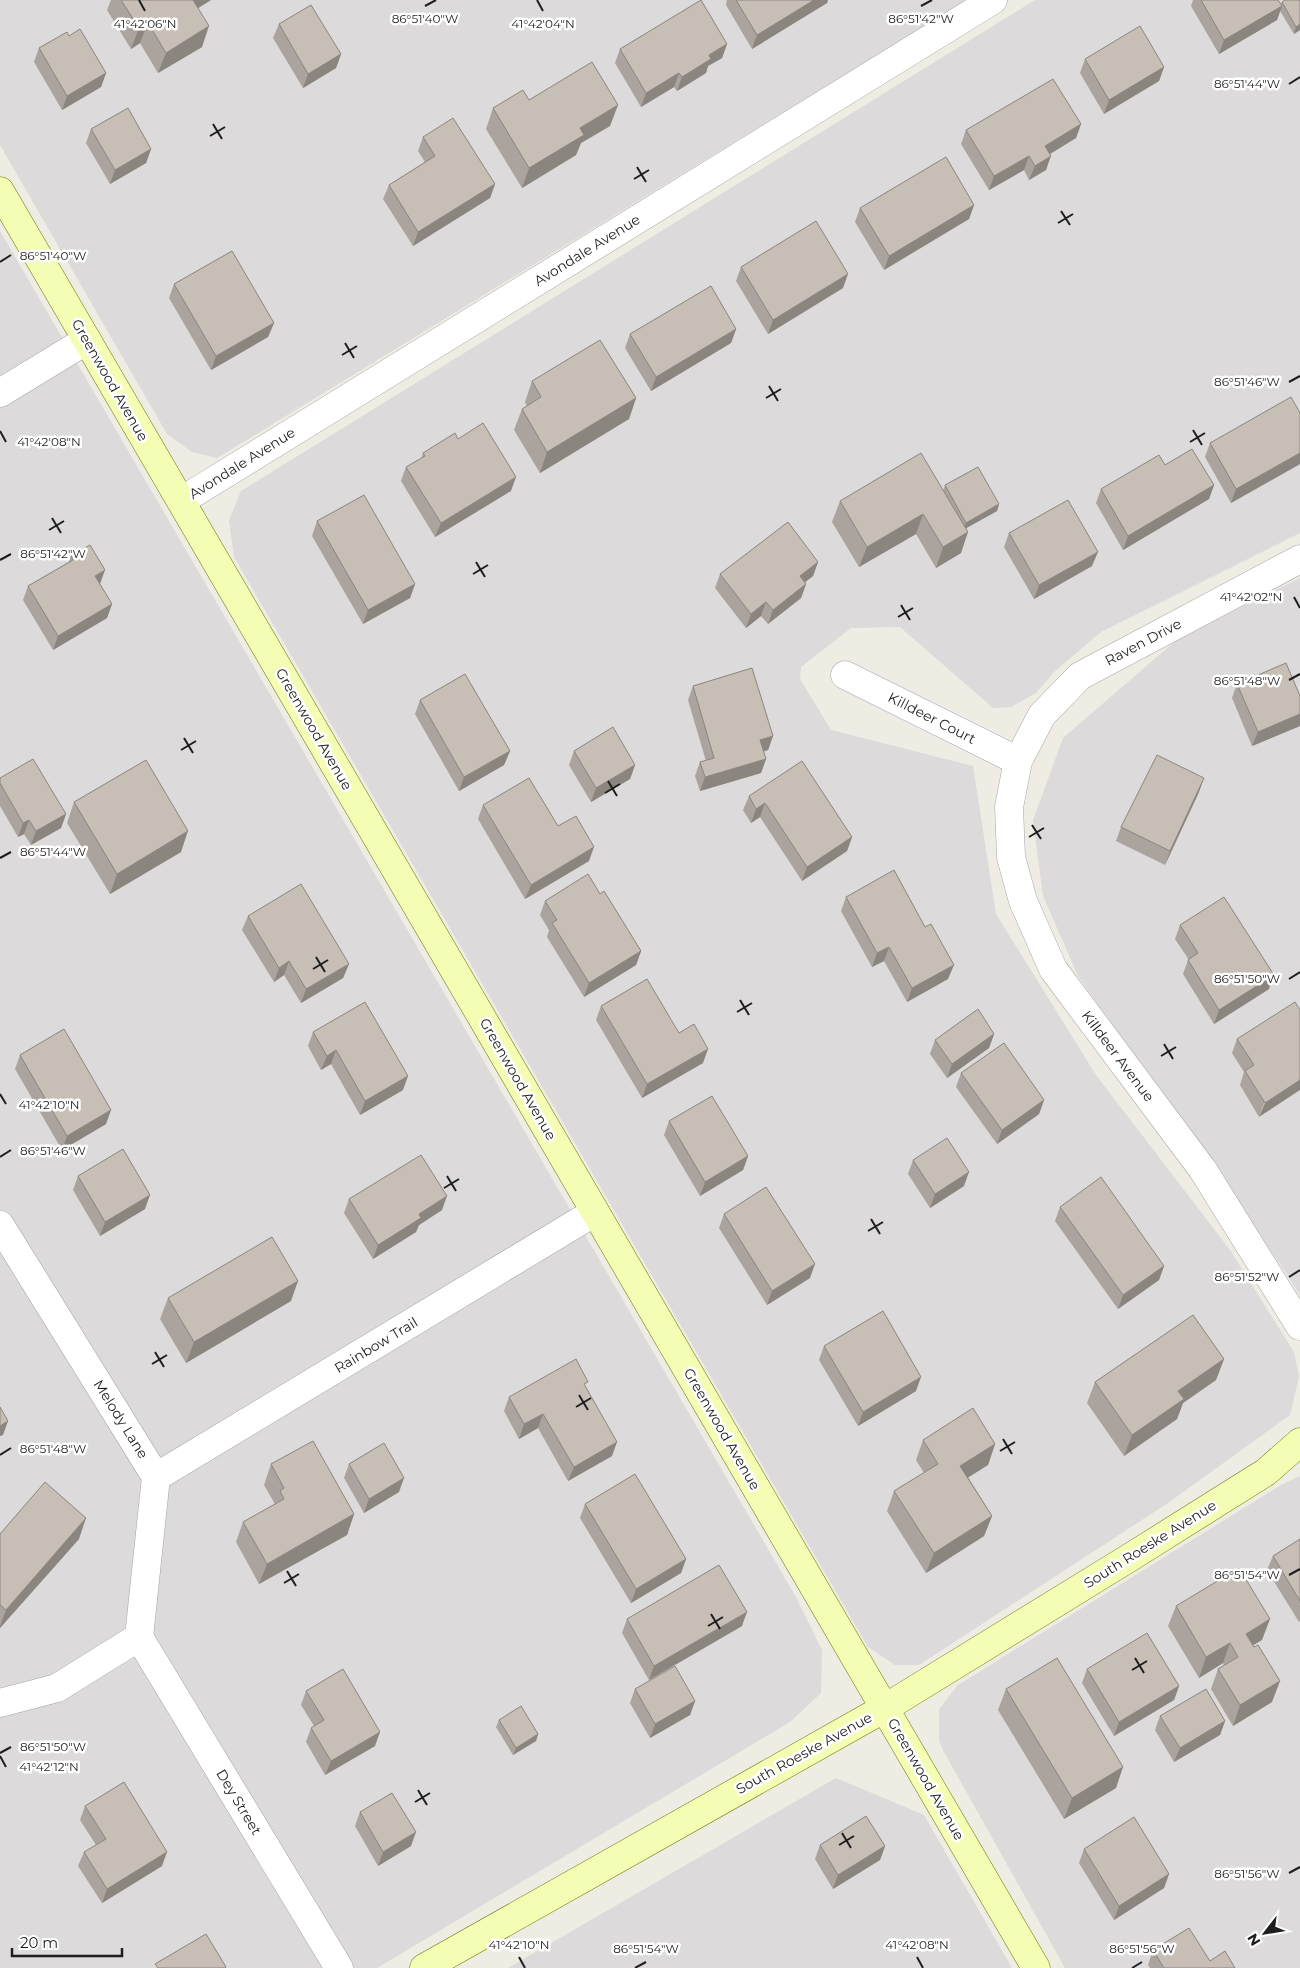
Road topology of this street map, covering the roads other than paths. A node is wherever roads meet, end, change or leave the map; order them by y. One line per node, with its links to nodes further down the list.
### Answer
1 (993, 0): 5 (street, Avondale Avenue)
2 (0, 191): 3 (street, Greenwood Avenue)
3 (87, 340): 4 (street); 5 (street, Greenwood Avenue)
4 (0, 393)
5 (181, 501): 9 (street, Greenwood Avenue)
6 (1300, 559): 8 (street, Raven Drive)
7 (846, 674): 8 (street, Killdeer Court)
8 (1018, 761): 11 (street, Killdeer Avenue)
9 (595, 1212): 13 (street, Rainbow Trail); 16 (street, Greenwood Avenue)
10 (0, 1225): 13 (street, Melody Lane)
11 (1300, 1326)
12 (1300, 1442): 16 (street, South Roeske Avenue)
13 (156, 1477): 14 (street)
14 (139, 1637): 15 (street); 17 (street, Dey Street)
15 (0, 1703)
16 (884, 1708): 18 (street, South Roeske Avenue); 19 (street, Greenwood Avenue)
17 (339, 1968)
18 (424, 1968)
19 (1036, 1968)

